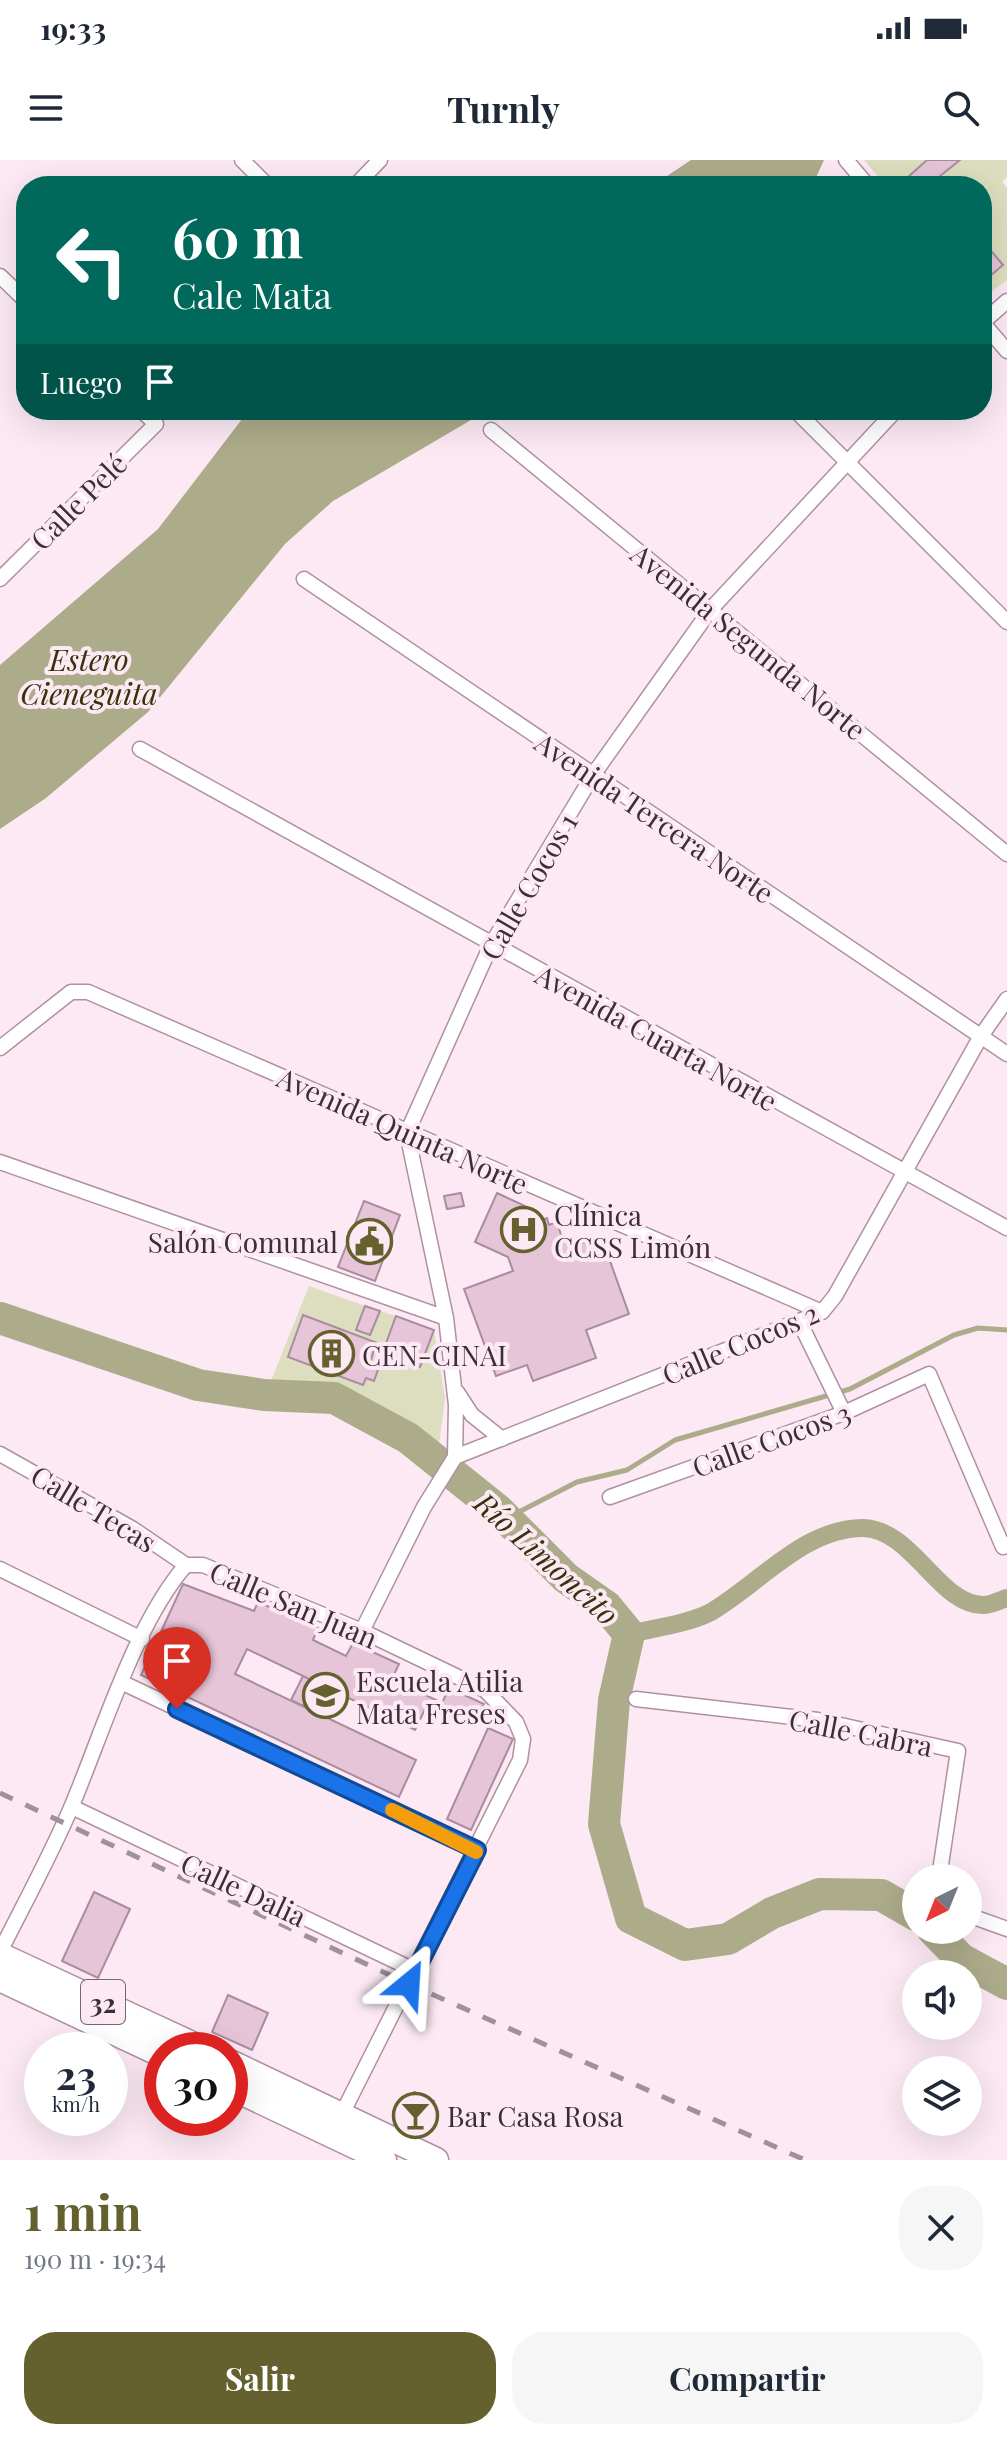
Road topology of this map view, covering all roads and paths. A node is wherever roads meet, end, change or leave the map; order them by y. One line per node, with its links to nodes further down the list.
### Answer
1 (242, 160): 4 (street)
2 (380, 160): 5 (street)
3 (846, 160): 6 (street)
4 (258, 176)
5 (365, 176)
6 (860, 176)
7 (0, 276): 8 (street)
8 (16, 291)
9 (992, 334): 10 (street)
10 (1007, 351)
11 (152, 420): 16 (street, Calle Pelé)
12 (805, 420): 15 (street)
13 (886, 420): 15 (street, Calle Cocos 1)
14 (491, 430): 18 (street, Avenida Segunda Norte)
15 (845, 461): 18 (street, Calle Cocos 1); 19 (street)
16 (0, 579)
17 (304, 579): 21 (street, Avenida Tercera Norte)
18 (711, 609): 21 (street, Calle Cocos 1); 22 (street, Avenida Segunda Norte)
19 (1007, 622)
20 (140, 749): 23 (street, Avenida Cuarta Norte)
21 (593, 775): 23 (street, Calle Cocos 1); 25 (street, Avenida Tercera Norte)
22 (1007, 854)
23 (491, 945): 28 (street, Calle Cocos 1); 30 (street, Avenida Cuarta Norte)
24 (1007, 999): 25 (street, Calle Cocos 2)
25 (981, 1036): 27 (street, Avenida Tercera Norte); 30 (street, Calle Cocos 2)
26 (0, 1048): 28 (street, Avenida Quinta Norte)
27 (1007, 1054)
28 (407, 1133): 32 (street, Avenida Quinta Norte); 33 (street)
29 (0, 1162): 33 (street)
30 (902, 1172): 31 (street, Avenida Cuarta Norte); 32 (street, Calle Cocos 2)
31 (1007, 1228)
32 (822, 1312): 34 (street, Calle Cocos 2)
33 (446, 1318): 35 (street)
34 (800, 1323): 36 (street); 37 (street, Calle Cocos 2)
35 (454, 1388): 37 (street); 39 (street)
36 (844, 1413): 40 (street, Calle Cocos 3); 41 (street, Calle Cocos 3)
37 (502, 1439): 39 (street, Calle Cocos 2)
38 (0, 1454): 42 (street, Calle Tecas)
39 (455, 1457): 44 (street)
40 (610, 1497)
41 (1005, 1546)
42 (186, 1565): 44 (street, Calle San Juan); 45 (street, Calle San Juan)
43 (0, 1569): 45 (street)
44 (362, 1631): 49 (street, Calle San Juan)
45 (142, 1639): 46 (street, Calle San Juan)
46 (123, 1683): 48 (street, Calle San Juan); 49 (street)
47 (636, 1699): 50 (street, Calle Cabra)
48 (72, 1807): 53 (street, Calle San Juan); 54 (street, Calle Dalia)
49 (477, 1850): 54 (street, Calle San Juan)
50 (941, 1864)
51 (982, 1920): 52 (street)
52 (1007, 1929)
53 (0, 1954): 56 (highway, 32)
54 (416, 1971): 60 (street, Calle San Juan)
55 (0, 1979): 57 (highway, 32)
56 (167, 2032)
57 (144, 2047)
58 (248, 2072): 60 (highway)
59 (248, 2093): 60 (highway)
60 (337, 2124): 61 (highway); 62 (highway)
61 (384, 2160)
62 (436, 2160)

